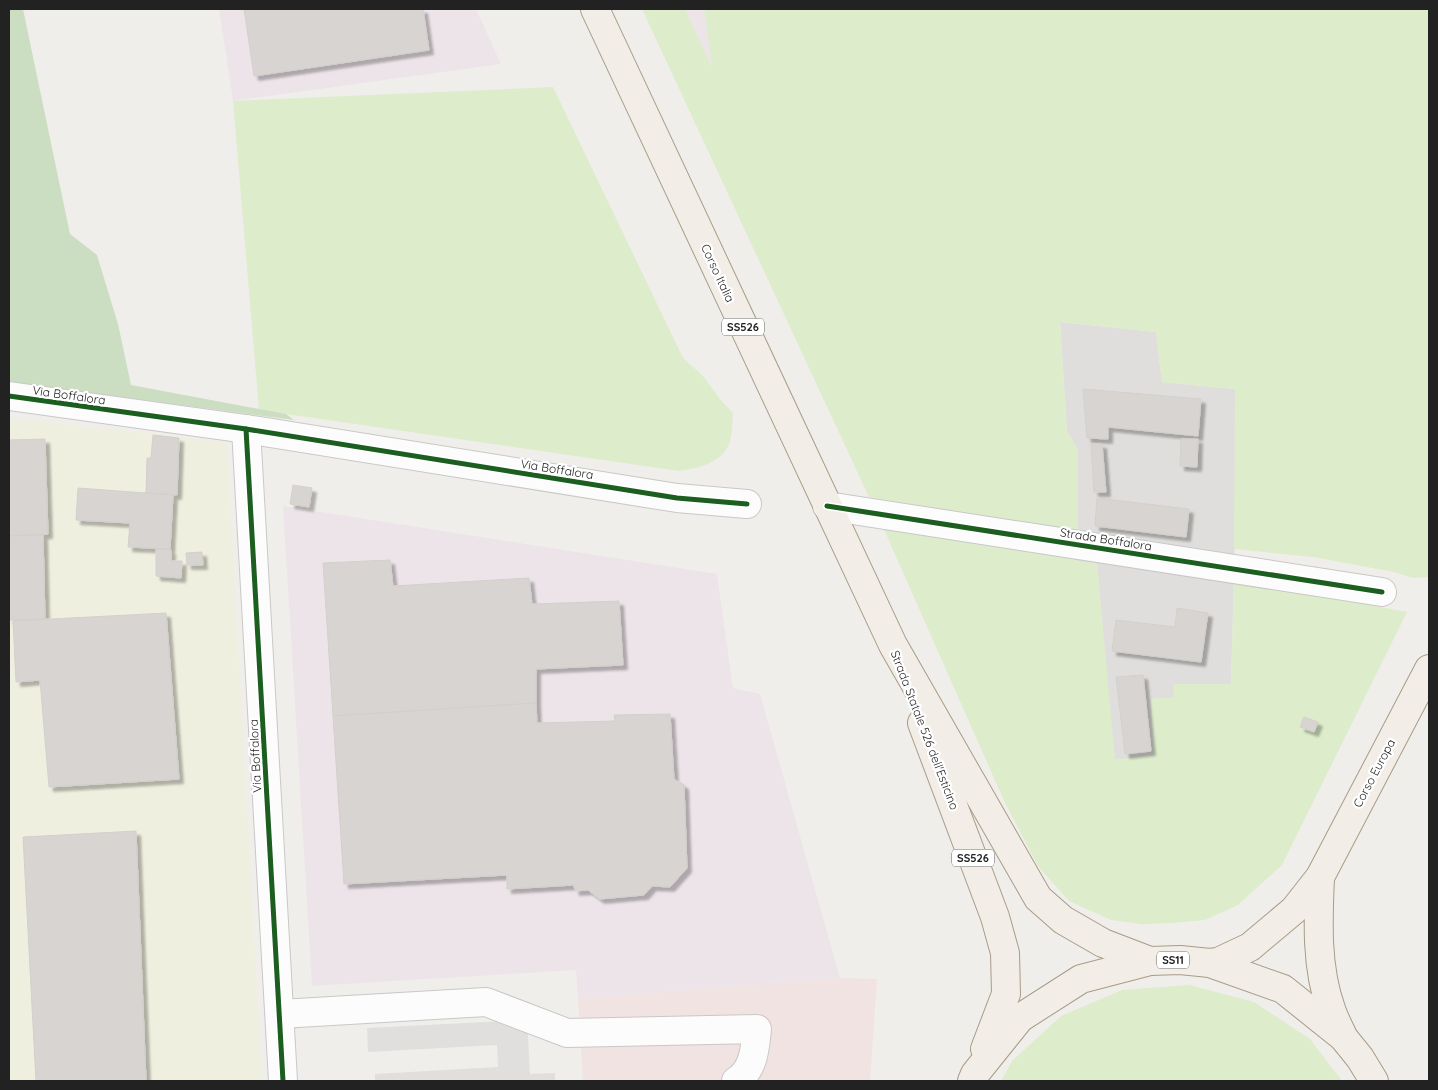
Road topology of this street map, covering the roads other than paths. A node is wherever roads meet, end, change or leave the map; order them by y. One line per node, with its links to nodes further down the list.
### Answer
1 (595, 9): 5 (main road, Corso Italia / SS526)
2 (9, 396): 3 (street, Via Boffalora)
3 (246, 429): 4 (street, Via Boffalora); 12 (street, Via Boffalora)
4 (747, 504)
5 (827, 506): 6 (street, Strada Boffalora); 7 (main road, Corso Italia / SS526)
6 (1382, 592)
7 (893, 645): 10 (main road, Strada Statale 526 dell'Esticino / SS526); 14 (main road, Strada Statale 526 dell'Esticino / SS526)
8 (1429, 668): 9 (main road, Corso Europa)
9 (1320, 877): 11 (main road, Corso Europa); 13 (main road, Corso Europa)
10 (1150, 961): 11 (main road, Corso Europa / SS11); 14 (main road, Corso Europa / SS11)
11 (1210, 963): 13 (main road, Corso Europa / SS11)
12 (280, 1014): 15 (street, Via Boffalora); 16 (street)
13 (1343, 1037): 17 (main road, Corso Europa / SS11)
14 (974, 1078)
15 (284, 1081)
16 (736, 1081)
17 (1375, 1081)

